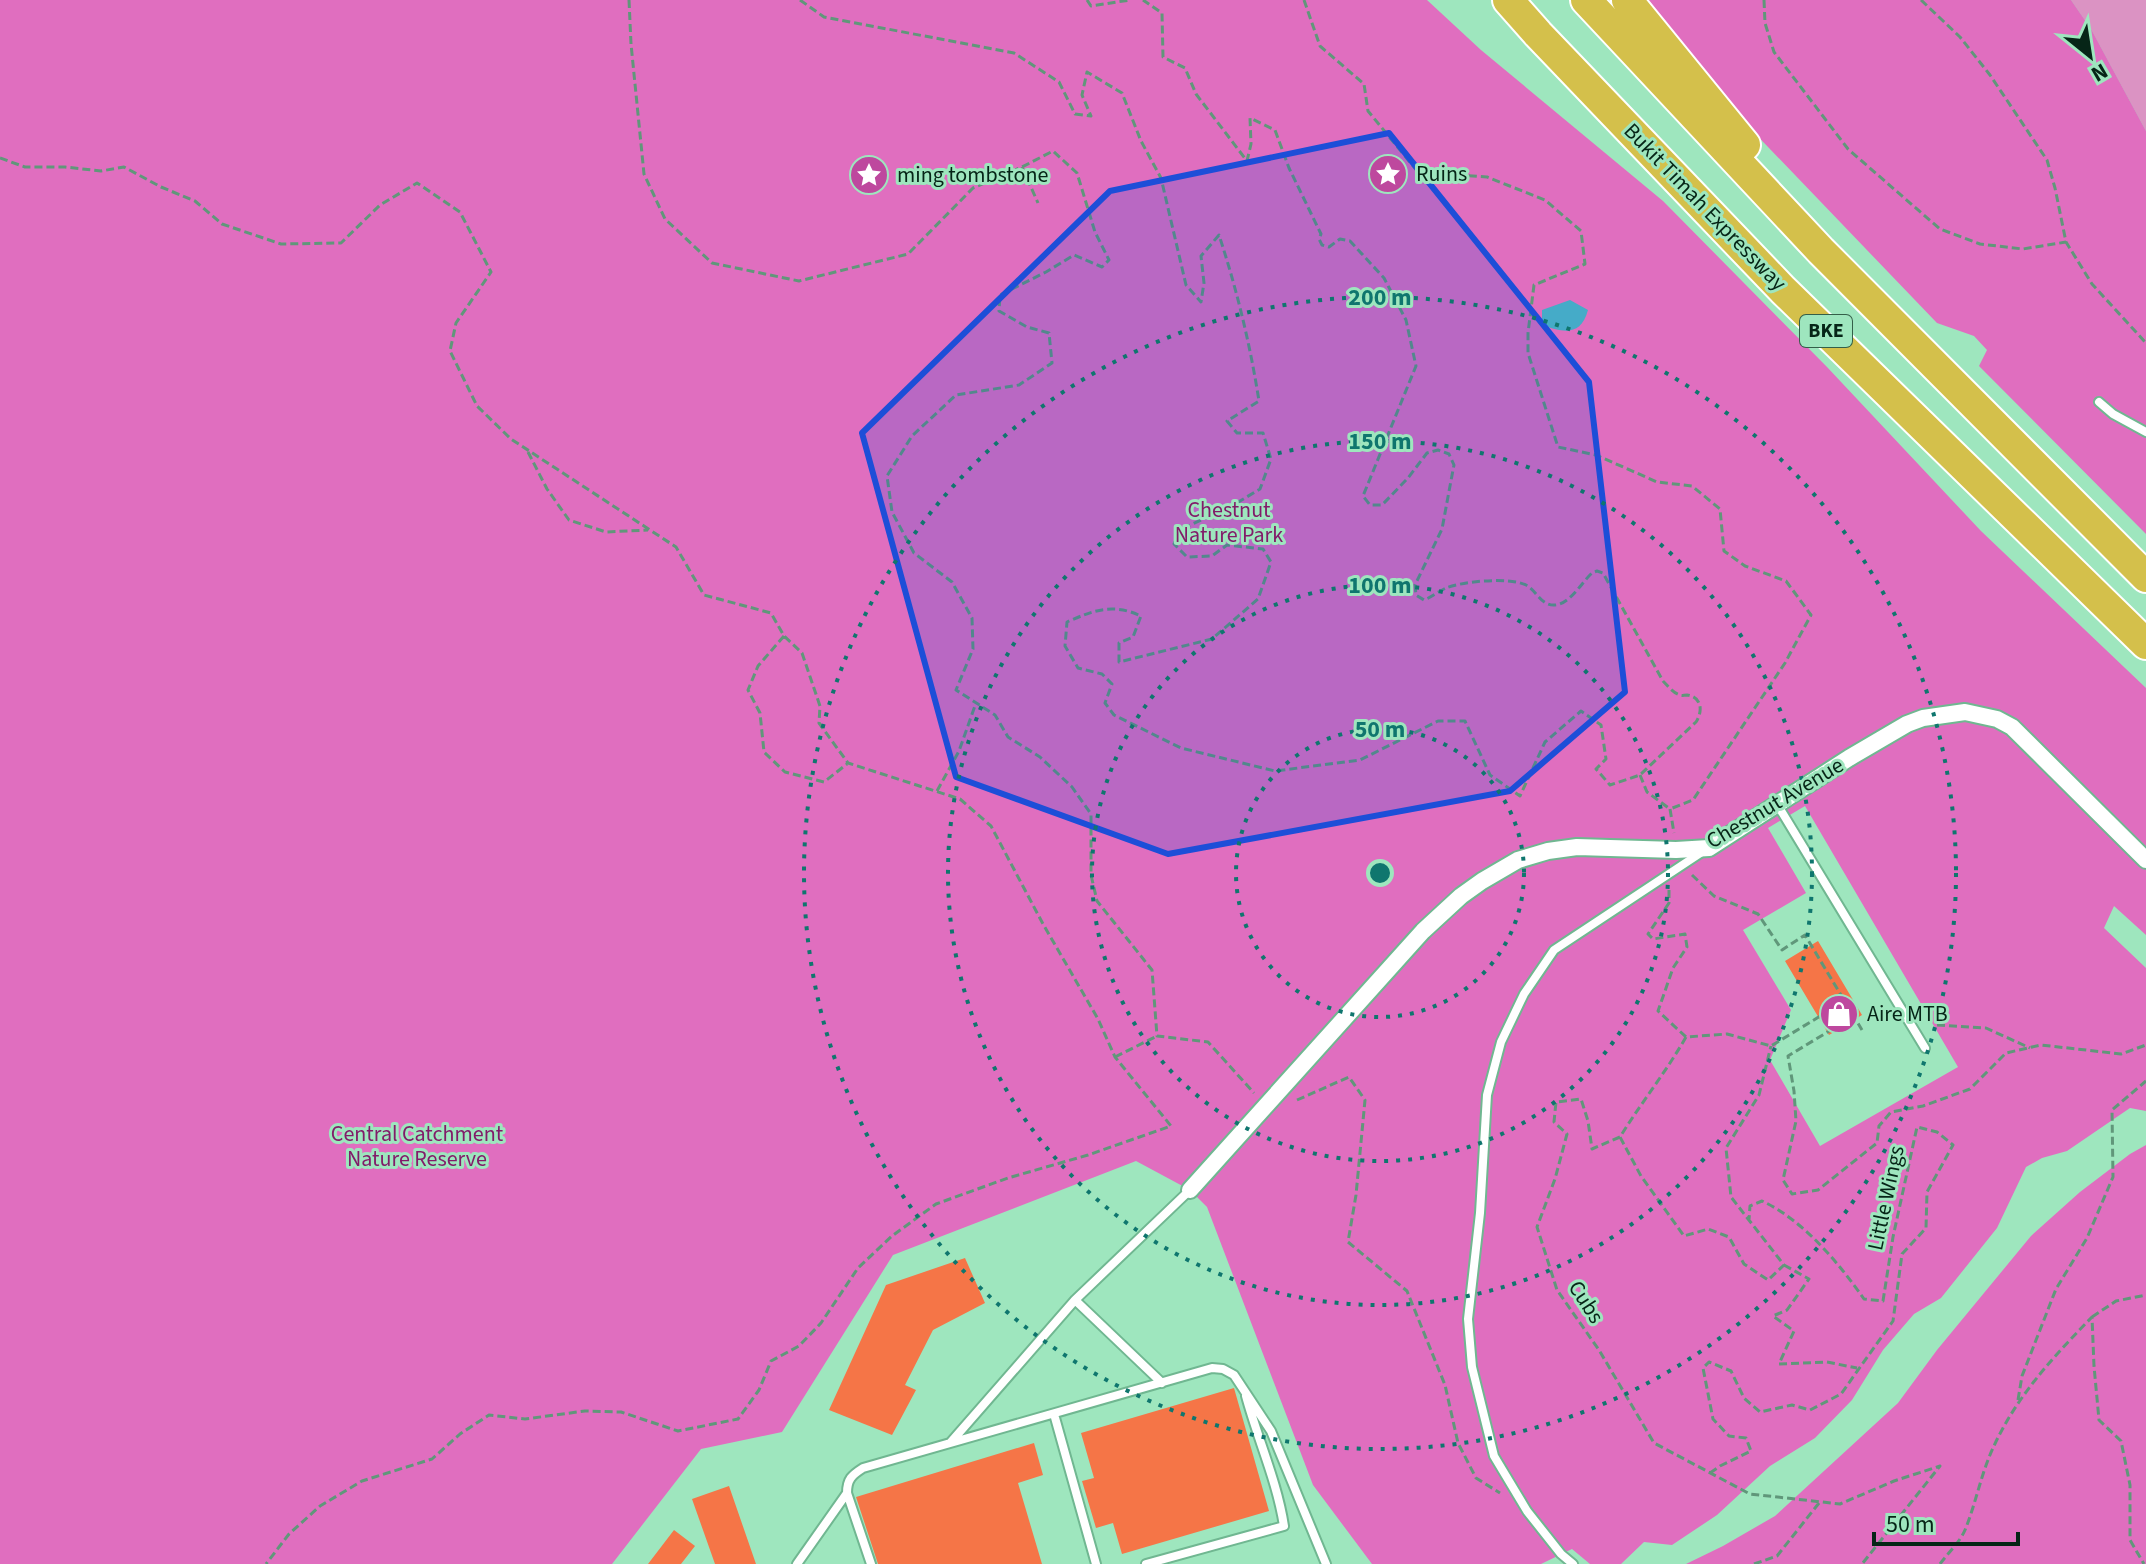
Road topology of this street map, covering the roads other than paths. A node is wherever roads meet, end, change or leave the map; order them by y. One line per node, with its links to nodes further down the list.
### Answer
1 (1487, 0): 5 (highway)
2 (1508, 0): 5 (highway, Bukit Timah Expressway / BKE)
3 (1586, 0): 6 (highway, BKE)
4 (1627, 0): 6 (highway)
5 (1538, 34): 10 (highway, Bukit Timah Expressway / BKE)
6 (1821, 251): 9 (highway, BKE)
7 (2099, 402): 8 (lane)
8 (2146, 432)
9 (2146, 577)
10 (2122, 620): 11 (highway, Bukit Timah Expressway / BKE); 12 (highway)
11 (2146, 644)
12 (2146, 659)
13 (1777, 804): 14 (street, Chestnut Avenue); 15 (street, Chestnut Avenue); 16 (lane)
14 (1679, 858): 17 (street, Chestnut Avenue); 29 (lane)
15 (2146, 860)
16 (1925, 1048)
17 (1190, 1190): 18 (lane)
18 (1075, 1300): 19 (lane); 22 (lane)
19 (1162, 1383): 20 (lane); 21 (lane)
20 (1243, 1387): 27 (lane); 28 (lane)
21 (1054, 1414): 22 (lane); 26 (lane)
22 (949, 1444): 23 (lane)
23 (847, 1493): 24 (lane); 25 (lane)
24 (797, 1564)
25 (871, 1564)
26 (1096, 1564)
27 (1146, 1564)
28 (1326, 1564)
29 (1573, 1564)

